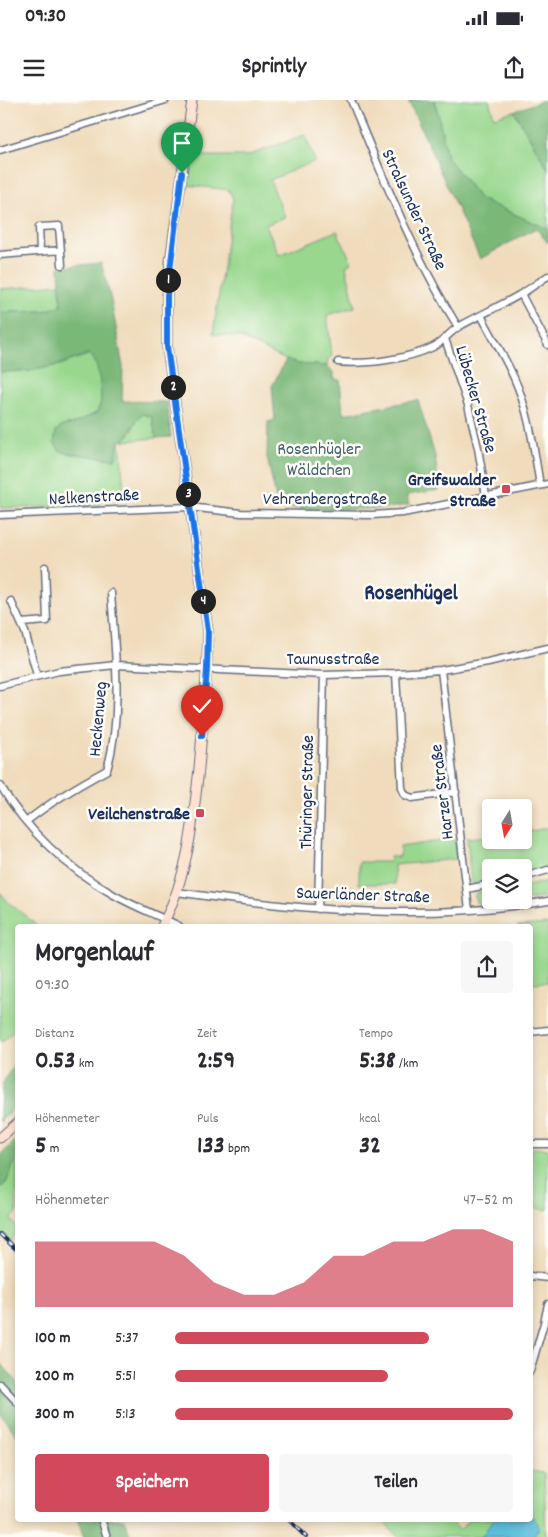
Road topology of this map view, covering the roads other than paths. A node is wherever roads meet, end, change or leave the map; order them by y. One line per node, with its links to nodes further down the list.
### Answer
1 (166, 100): 4 (street)
2 (192, 100): 19 (street)
3 (351, 100): 12 (street, Stralsunder Straße)
4 (0, 150)
5 (61, 250): 6 (street); 6 (street); 8 (street)
6 (40, 251): 7 (street)
7 (0, 255)
8 (62, 264)
9 (548, 276): 10 (street)
10 (520, 294): 11 (street); 14 (street)
11 (481, 315): 12 (street); 17 (street)
12 (458, 327): 13 (street)
13 (445, 339): 15 (street); 18 (street, Lübecker Straße)
14 (548, 345)
15 (338, 362)
16 (548, 484): 17 (street, Vehrenbergstraße)
17 (540, 485): 18 (street, Vehrenbergstraße)
18 (486, 496): 19 (street, Vehrenbergstraße)
19 (190, 507): 20 (street, Nelkenstraße); 27 (street)
20 (0, 515)
21 (45, 567): 24 (street)
22 (111, 593): 26 (street)
23 (11, 601): 24 (street)
24 (21, 622): 30 (street)
25 (548, 648): 28 (street, Taunusstraße)
26 (116, 665): 27 (street, Taunusstraße); 30 (street, Taunusstraße); 35 (street, Heckenweg)
27 (207, 669): 31 (street, Taunusstraße); 40 (street)
28 (441, 670): 29 (street, Taunusstraße); 34 (street, Harzer Straße)
29 (396, 674): 31 (street, Taunusstraße); 34 (street)
30 (37, 675): 32 (street, Taunusstraße)
31 (324, 675): 42 (street, Thüringer Straße)
32 (0, 686)
33 (0, 785): 35 (street)
34 (456, 792): 39 (street, Harzer Straße)
35 (27, 822): 44 (street)
36 (548, 870): 37 (street)
37 (532, 875)
38 (482, 886): 39 (street)
39 (467, 889): 43 (street, Harzer Straße)
40 (177, 892): 42 (street, Sauerländer Straße); 44 (street)
41 (548, 901): 43 (street, Sauerländer Straße)
42 (318, 909): 43 (street, Sauerländer Straße)
43 (469, 910)
44 (164, 923)
45 (548, 1030): 46 (street)
46 (533, 1032)
47 (15, 1125): 48 (street)
48 (0, 1138)
49 (533, 1144): 50 (street)
50 (548, 1144)
51 (533, 1276): 52 (street)
52 (548, 1278)
53 (548, 1304): 54 (street)
54 (533, 1361)
55 (0, 1384): 56 (street)
56 (15, 1401)
57 (102, 1522): 58 (street)
58 (108, 1537)

